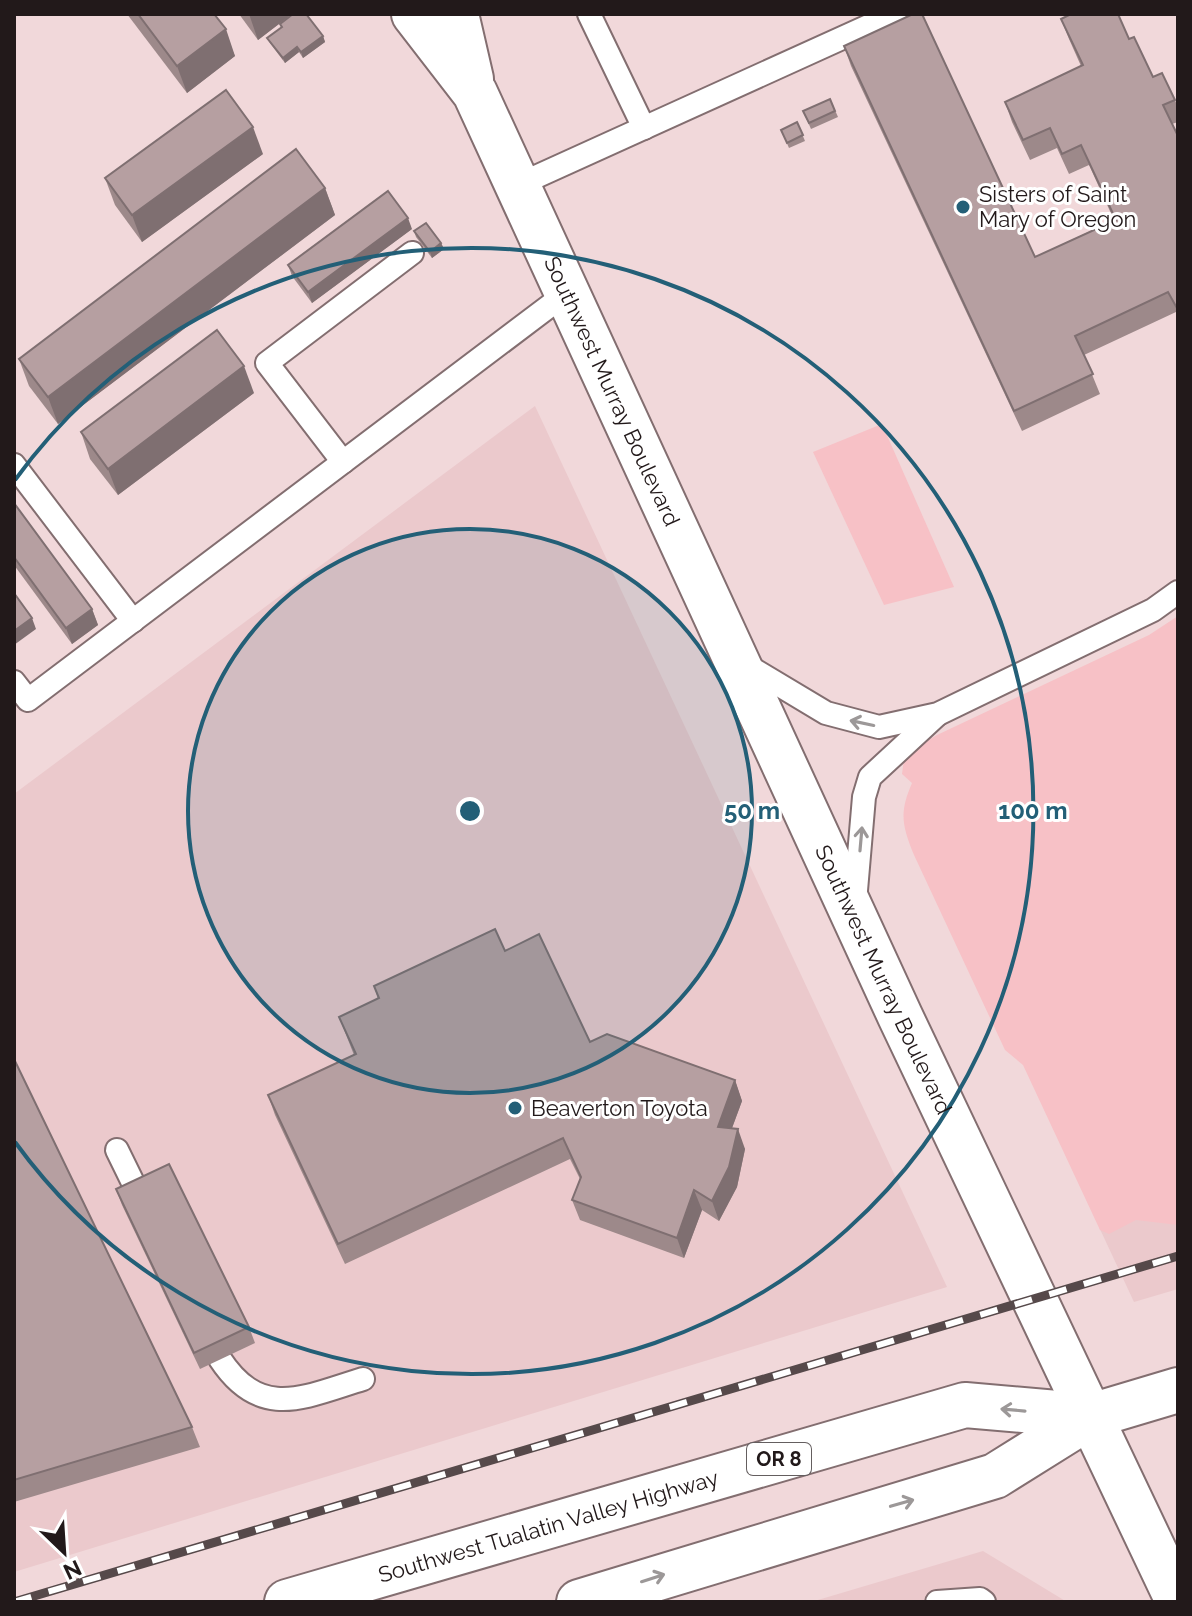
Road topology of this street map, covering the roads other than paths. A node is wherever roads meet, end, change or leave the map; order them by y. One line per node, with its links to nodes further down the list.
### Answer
1 (414, 14): 5 (main road, Southwest Murray Boulevard)
2 (456, 14): 5 (main road, Southwest Murray Boulevard)
3 (589, 14): 6 (lane)
4 (895, 14): 6 (lane)
5 (475, 93): 7 (main road, Southwest Murray Boulevard)
6 (644, 128): 7 (lane)
7 (518, 185): 9 (main road, Southwest Murray Boulevard)
8 (412, 253): 10 (lane)
9 (568, 292): 10 (lane); 14 (main road, Southwest Murray Boulevard)
10 (343, 462): 13 (lane)
11 (14, 465): 13 (lane)
12 (1178, 592): 16 (lane)
13 (133, 621): 15 (lane)
14 (736, 659): 16 (lane, one-way to 14); 17 (main road, Southwest Murray Boulevard)
15 (14, 682)
16 (938, 714): 17 (lane, one-way to 16)
17 (854, 916): 23 (main road, Southwest Murray Boulevard)
18 (117, 1150): 19 (lane)
19 (140, 1197)
20 (220, 1359): 21 (lane)
21 (363, 1379)
22 (1178, 1390): 23 (main road, Southwest Tualatin Valley Highway / OR 8)
23 (1091, 1416): 24 (main road, Southwest Murray Boulevard); 25 (main road, Southwest Tualatin Valley Highway / OR 8, one-way to 25); 26 (main road, Southwest Tualatin Valley Highway / OR 8, one-way to 23)
24 (1178, 1601)
25 (287, 1602)
26 (579, 1602)
27 (937, 1602): 28 (lane)
28 (984, 1602)

